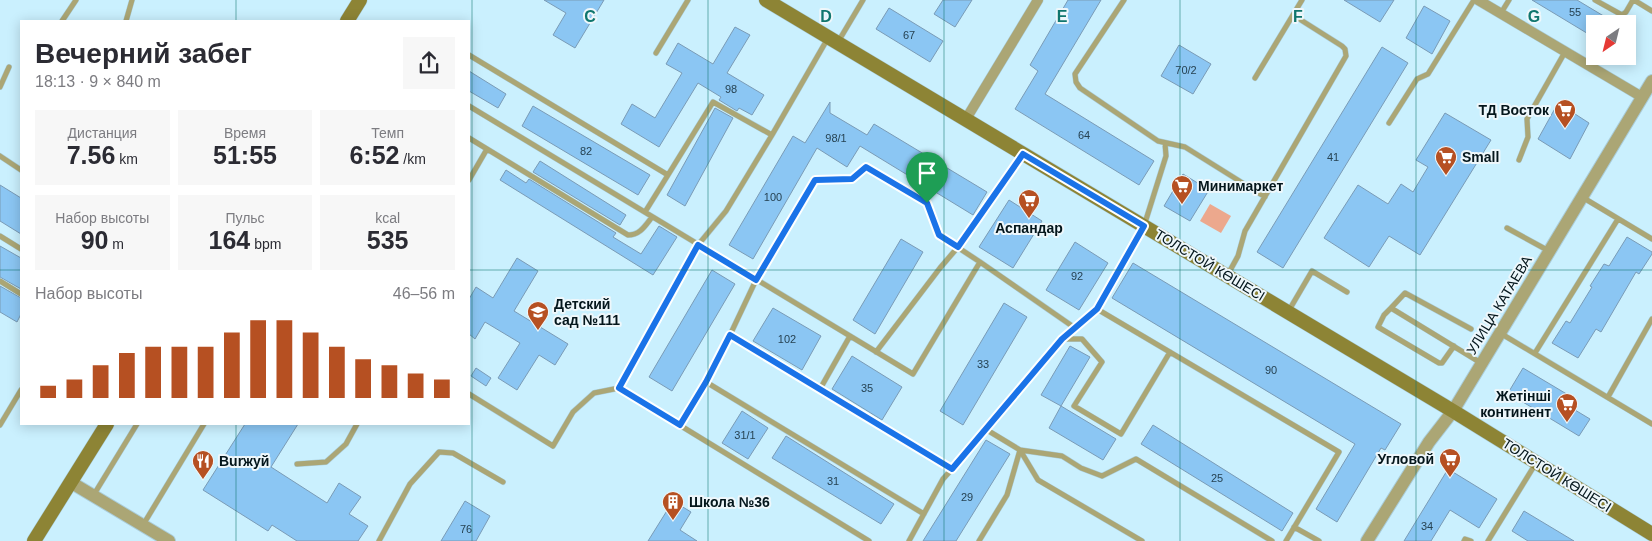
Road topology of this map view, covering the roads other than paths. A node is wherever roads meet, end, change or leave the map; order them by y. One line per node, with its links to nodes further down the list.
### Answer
1 (76, 0): 18 (lane)
2 (132, 0): 19 (lane)
3 (360, 0): 20 (main road)
4 (688, 0): 23 (lane)
5 (766, 0): 21 (main road, ТОЛСТОЙ КӨШЕСІ)
6 (863, 0): 21 (lane)
7 (1038, 0): 31 (street)
8 (1124, 0): 35 (lane)
9 (1302, 0): 17 (lane)
10 (1474, 0): 32 (lane)
11 (1478, 0): 16 (street)
12 (1508, 0): 16 (lane)
13 (1595, 0): 14 (lane)
14 (1634, 0): 15 (lane)
15 (1652, 10)
16 (1501, 13): 22 (street)
17 (1293, 15): 26 (lane); 43 (lane)
18 (63, 20)
19 (126, 20)
20 (348, 20)
21 (833, 40): 31 (main road, ТОЛСТОЙ КӨШЕСІ); 33 (lane)
22 (1565, 51): 29 (street); 39 (lane)
23 (656, 53)
24 (470, 56): 41 (lane)
25 (9, 67): 28 (lane)
26 (1255, 78)
27 (1652, 81): 29 (street, УЛИЦА КАТАЕВА)
28 (0, 87)
29 (1642, 98): 44 (street, УЛИЦА КАТАЕВА)
30 (470, 107): 45 (lane)
31 (966, 119): 37 (main road, ТОЛСТОЙ КӨШЕСІ)
32 (1389, 123)
33 (772, 135): 41 (lane); 52 (lane)
34 (470, 139): 36 (lane)
35 (1165, 143): 43 (lane); 48 (lane)
36 (487, 149): 42 (lane); 46 (lane)
37 (1023, 154): 48 (main road, ТОЛСТОЙ КӨШЕСІ); 53 (lane)
38 (0, 156): 40 (lane)
39 (1519, 160)
40 (20, 169)
41 (668, 175): 45 (lane)
42 (470, 178)
43 (1265, 196): 57 (lane)
44 (1582, 198): 47 (lane); 55 (street, УЛИЦА КАТАЕВА)
45 (645, 212): 46 (lane)
46 (652, 217): 52 (lane)
47 (1618, 218): 51 (lane); 76 (lane)
48 (1144, 226): 57 (main road, ТОЛСТОЙ КӨШЕСІ); 63 (lane)
49 (1507, 228): 55 (lane)
50 (0, 236): 54 (lane)
51 (1652, 239)
52 (698, 245): 58 (lane); 79 (lane)
53 (958, 247): 56 (lane); 58 (lane); 74 (lane)
54 (20, 248)
55 (1549, 251): 69 (street, УЛИЦА КАТАЕВА)
56 (980, 262): 66 (lane); 74 (lane)
57 (1227, 276): 64 (main road, ТОЛСТОЙ КӨШЕСІ)
58 (756, 280): 70 (lane); 71 (lane)
59 (0, 281): 61 (lane)
60 (1347, 292): 64 (lane)
61 (20, 293)
62 (1391, 308): 67 (lane); 73 (lane); 73 (lane)
63 (1097, 309): 66 (lane); 75 (lane)
64 (1288, 312): 84 (main road, ТОЛСТОЙ КӨШЕСІ)
65 (1652, 319): 68 (lane)
66 (1075, 328): 72 (lane)
67 (1471, 329)
68 (1649, 331): 83 (lane)
69 (1500, 333): 76 (lane); 77 (street, УЛИЦА КАТАЕВА)
70 (730, 335): 78 (lane); 80 (lane)
71 (850, 336): 74 (lane); 80 (lane)
72 (1062, 339): 75 (lane); 92 (lane)
73 (1454, 346): 77 (lane)
74 (876, 352)
75 (1170, 352): 102 (lane)
76 (1535, 353): 83 (lane)
77 (1482, 363): 84 (street, УЛИЦА КАТАЕВА)
78 (706, 382): 91 (lane); 100 (lane)
79 (619, 388): 82 (lane); 91 (lane)
80 (820, 389): 96 (lane)
81 (20, 392): 86 (lane)
82 (470, 395)
83 (1608, 397): 85 (lane)
84 (1453, 411): 94 (main road, ТОЛСТОЙ КӨШЕСІ); 114 (street, УЛИЦА КАТАЕВА)
85 (1652, 424)
86 (0, 425)
87 (106, 425): 98 (main road)
88 (136, 425): 99 (lane)
89 (203, 425): 101 (lane)
90 (356, 425): 95 (lane)
91 (680, 425): 107 (lane)
92 (987, 430): 93 (lane); 96 (lane)
93 (1020, 450): 109 (lane); 110 (lane); 111 (lane)
94 (1536, 463): 103 (main road, ТОЛСТОЙ КӨШЕСІ); 117 (lane)
95 (297, 464)
96 (952, 469): 100 (lane)
97 (503, 482): 106 (lane)
98 (72, 483): 99 (street); 104 (main road)
99 (93, 496): 101 (street)
100 (924, 514): 108 (lane)
101 (143, 526): 105 (street)
102 (1294, 526): 112 (lane); 113 (lane)
103 (1652, 534)
104 (34, 541)
105 (168, 541)
106 (379, 541)
107 (869, 541)
108 (909, 541)
109 (979, 541)
110 (1142, 541)
111 (1272, 541)
112 (1286, 541)
113 (1319, 541)
114 (1367, 541)
115 (1464, 541): 116 (lane)
116 (1471, 541)
117 (1488, 541)

